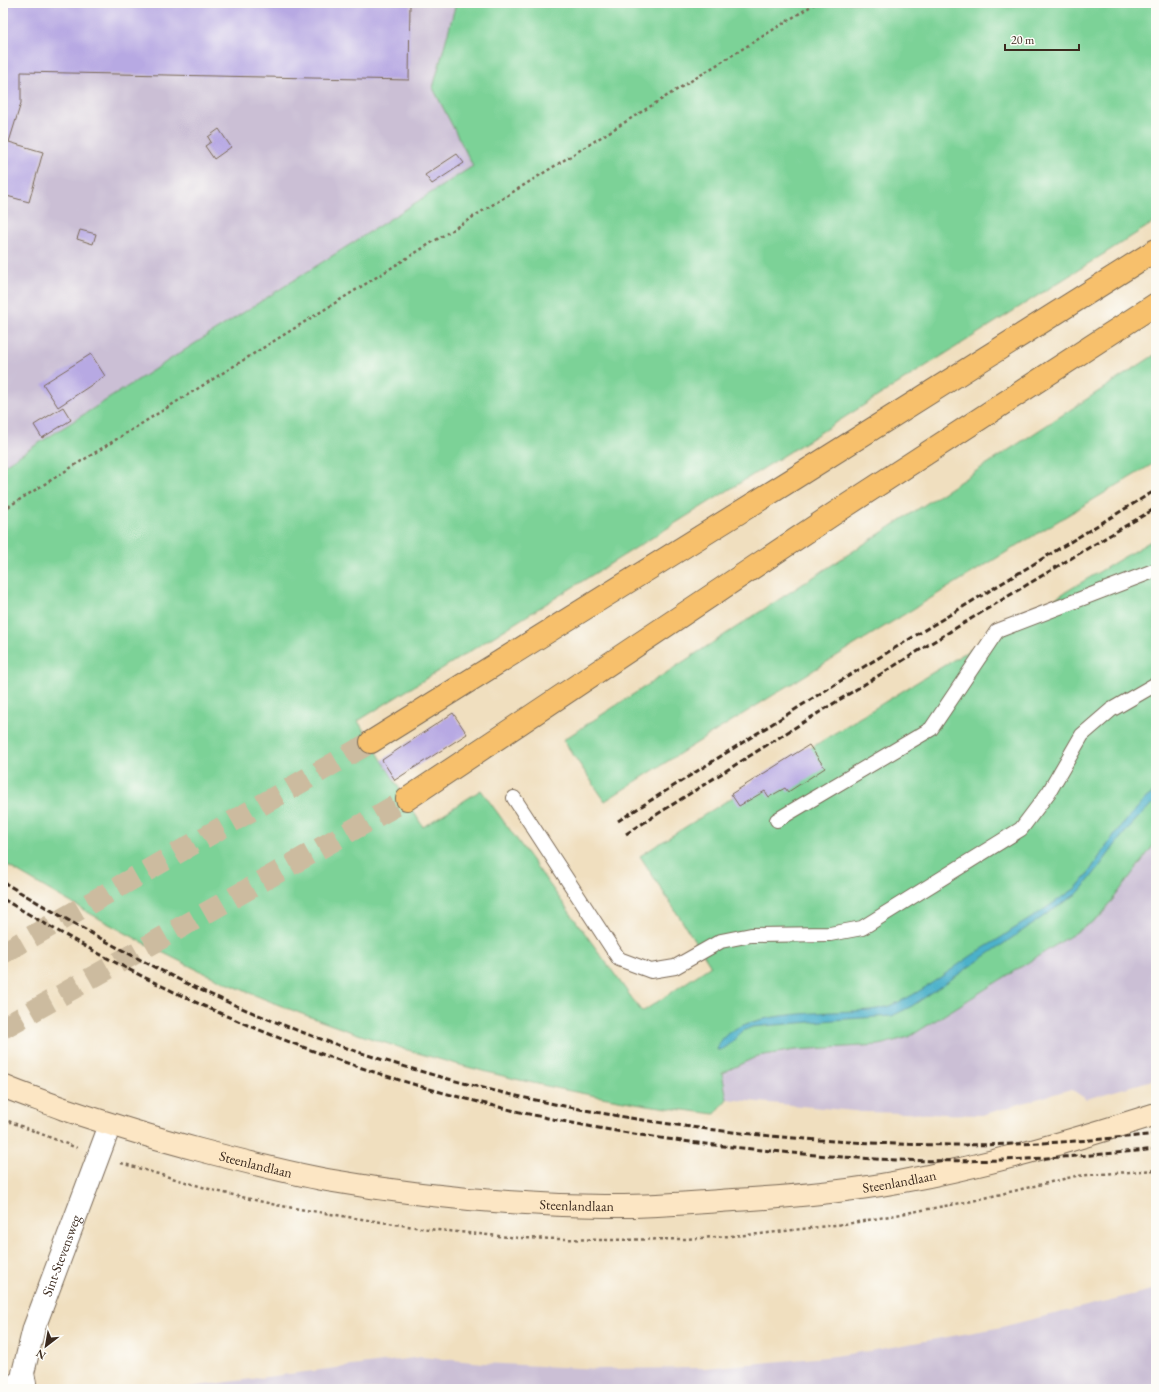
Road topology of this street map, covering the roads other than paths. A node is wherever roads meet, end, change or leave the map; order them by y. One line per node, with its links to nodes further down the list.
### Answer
1 (1156, 250): 5 (highway)
2 (1156, 304): 7 (highway)
3 (1156, 570): 8 (lane)
4 (1156, 684): 6 (lane)
5 (371, 742)
6 (514, 798)
7 (407, 799)
8 (777, 820)
9 (3, 1086): 11 (main road, Steenlandlaan)
10 (1156, 1114): 11 (main road, Steenlandlaan)
11 (110, 1124): 12 (street, Sint-Stevensweg)
12 (24, 1381): 13 (lane)
13 (4, 1389)

